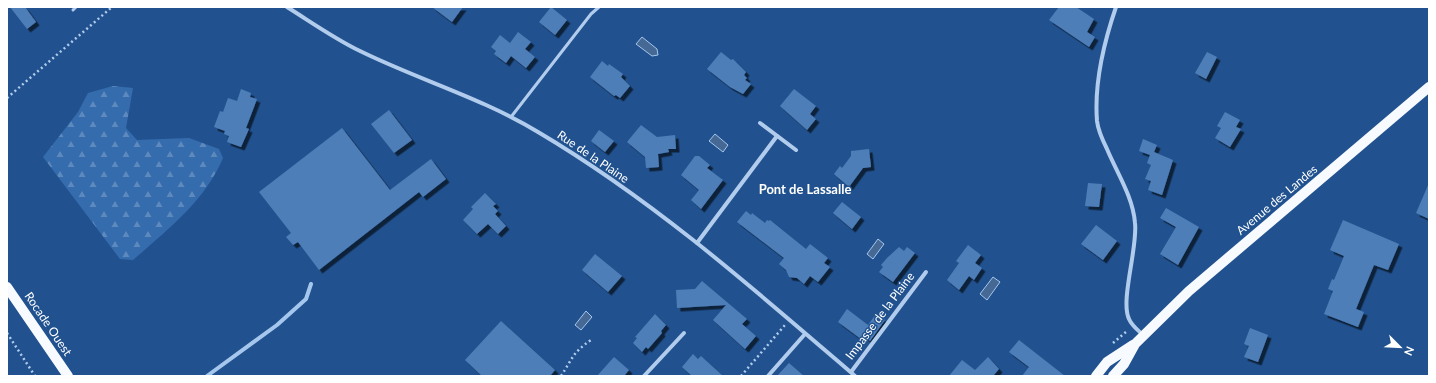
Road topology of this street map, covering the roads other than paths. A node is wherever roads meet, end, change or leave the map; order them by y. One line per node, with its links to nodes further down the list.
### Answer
1 (76, 7): 5 (lane)
2 (287, 7): 7 (street, Rue de la Plaine)
3 (599, 7): 7 (lane)
4 (1116, 7): 16 (street)
5 (73, 10)
6 (1429, 87): 16 (main road, Avenue des Landes)
7 (511, 118): 11 (street, Rue de la Plaine)
8 (760, 123): 9 (street)
9 (777, 136): 10 (street); 11 (street)
10 (796, 150)
11 (697, 243): 15 (street, Rue de la Plaine)
12 (926, 272): 18 (street, Impasse de la Plaine)
13 (7, 287): 19 (main road, Rocade Ouest)
14 (684, 333): 20 (street)
15 (806, 334): 18 (street, Rue de la Plaine); 21 (street)
16 (1143, 335): 17 (main road, Avenue des Landes)
17 (1135, 344): 23 (main road); 24 (main road)
18 (851, 372): 22 (street, Rue de la Plaine)
19 (68, 376)
20 (646, 376)
21 (768, 376)
22 (855, 376)
23 (1096, 376)
24 (1113, 376)

